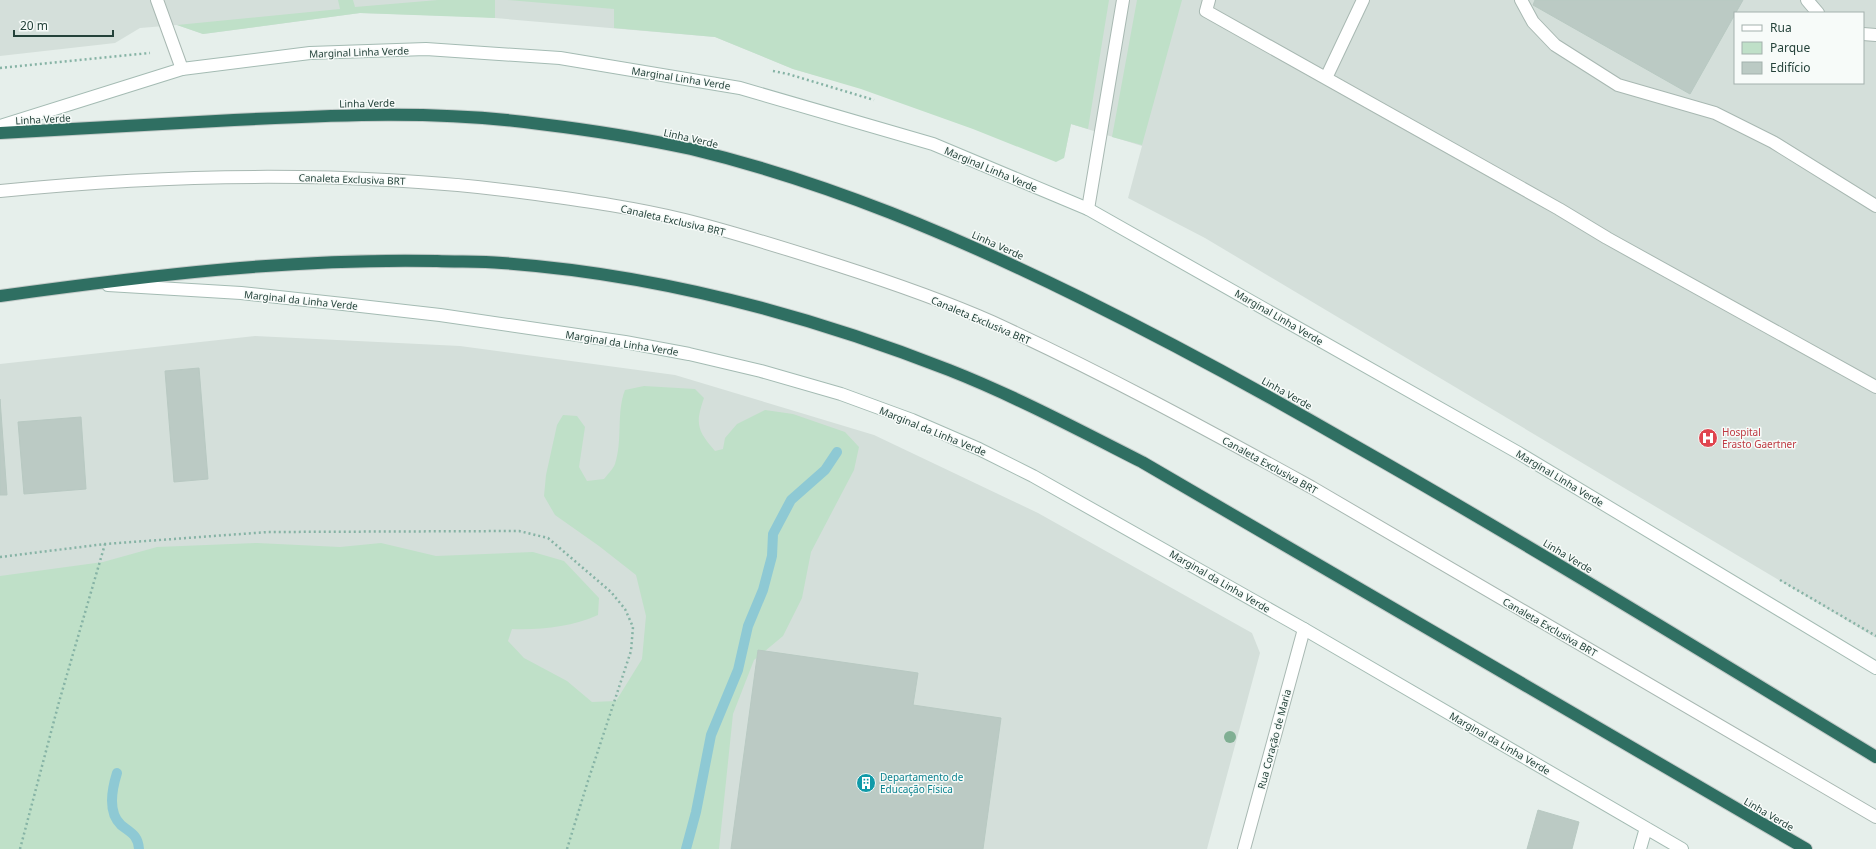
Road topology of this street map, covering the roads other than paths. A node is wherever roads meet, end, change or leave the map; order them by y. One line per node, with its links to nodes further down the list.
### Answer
1 (157, 0): 10 (main road)
2 (1124, 0): 16 (main road)
3 (1209, 0): 11 (main road)
4 (1363, 0): 11 (main road)
5 (1521, 0): 15 (main road)
6 (1807, 0): 7 (main road)
7 (1817, 12)
8 (1864, 34): 9 (main road)
9 (1876, 35)
10 (182, 70): 12 (main road, Marginal Linha Verde); 16 (main road, Marginal Linha Verde)
11 (1326, 78): 19 (main road)
12 (0, 126)
13 (0, 133): 22 (highway, Linha Verde)
14 (0, 191): 23 (main road, Canaleta Exclusiva BRT)
15 (1876, 206)
16 (1088, 209): 21 (main road, Marginal Linha Verde)
17 (91, 284): 18 (highway, Linha Verde); 20 (main road, Marginal da Linha Verde); 28 (highway, Linha Verde)
18 (0, 296)
19 (1876, 387)
20 (1304, 628): 24 (main road, Marginal da Linha Verde); 25 (main road, Rua Coração de Maria)
21 (1876, 668)
22 (1876, 757)
23 (1876, 817)
24 (1646, 828): 26 (main road); 27 (main road, Marginal da Linha Verde)
25 (1244, 849)
26 (1640, 849)
27 (1682, 849)
28 (1806, 849)

